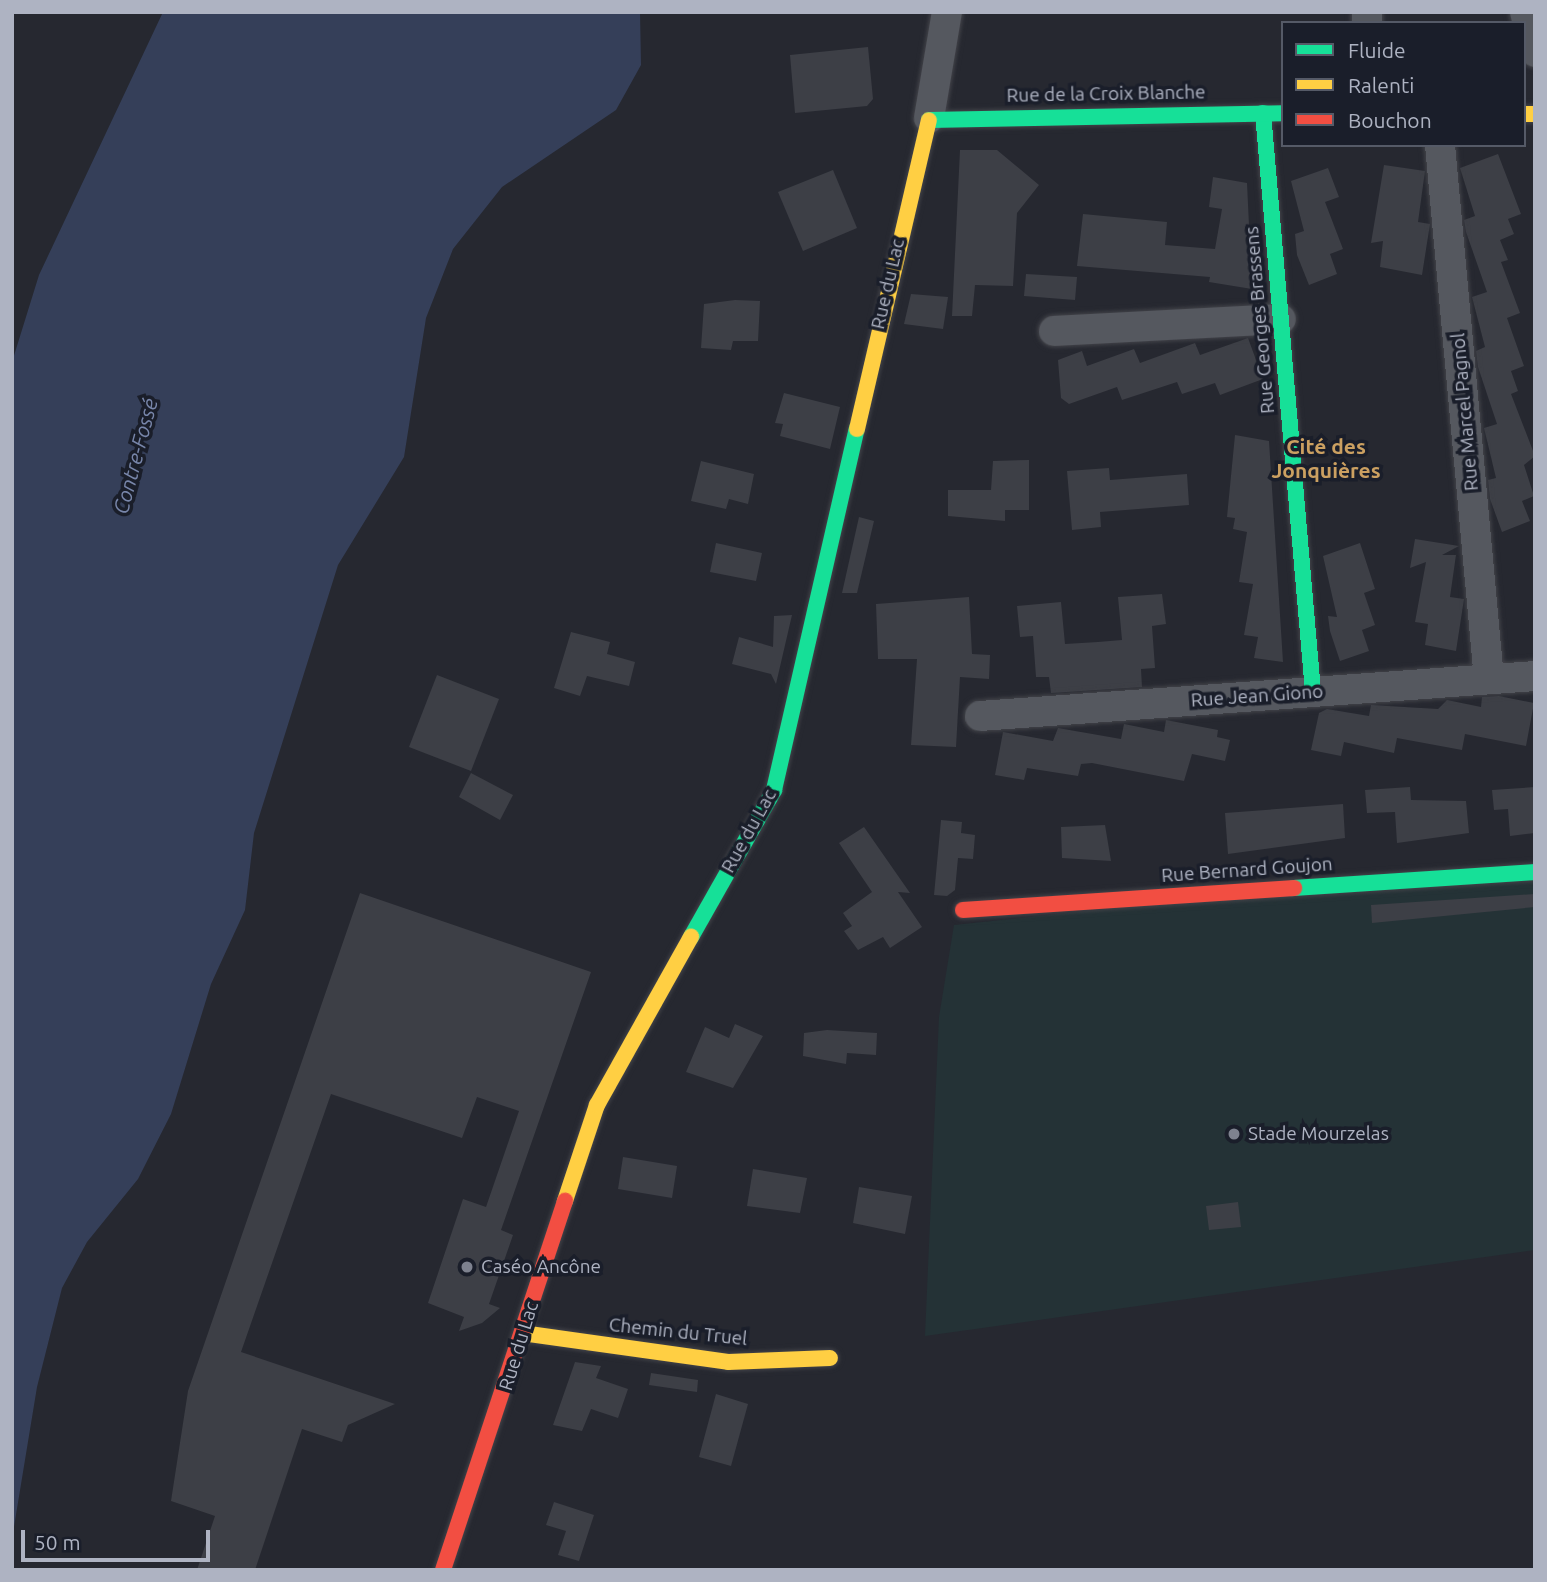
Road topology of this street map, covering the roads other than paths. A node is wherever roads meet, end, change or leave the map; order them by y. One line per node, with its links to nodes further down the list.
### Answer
1 (947, 12): 6 (street, Rue du Lac)
2 (1525, 12): 3 (street)
3 (1535, 52)
4 (1264, 113): 5 (street, Rue de la Croix Blanche); 6 (street, Rue de la Croix Blanche); 8 (street, Rue Georges Brassens)
5 (1281, 113)
6 (929, 118): 16 (street, Rue du Lac)
7 (1440, 147): 11 (street, Rue Marcel Pagnol)
8 (1281, 318): 9 (street); 12 (street, Rue Georges Brassens)
9 (1054, 331)
10 (1535, 676): 11 (street, Rue Jean Giono)
11 (1489, 679): 12 (street, Rue Jean Giono)
12 (1313, 692): 13 (street, Rue Jean Giono)
13 (980, 716)
14 (1535, 872): 15 (street, Rue Bernard Goujon)
15 (963, 910)
16 (522, 1332): 17 (street, Chemin du Truel); 18 (street, Rue du Lac)
17 (830, 1358)
18 (443, 1570)

